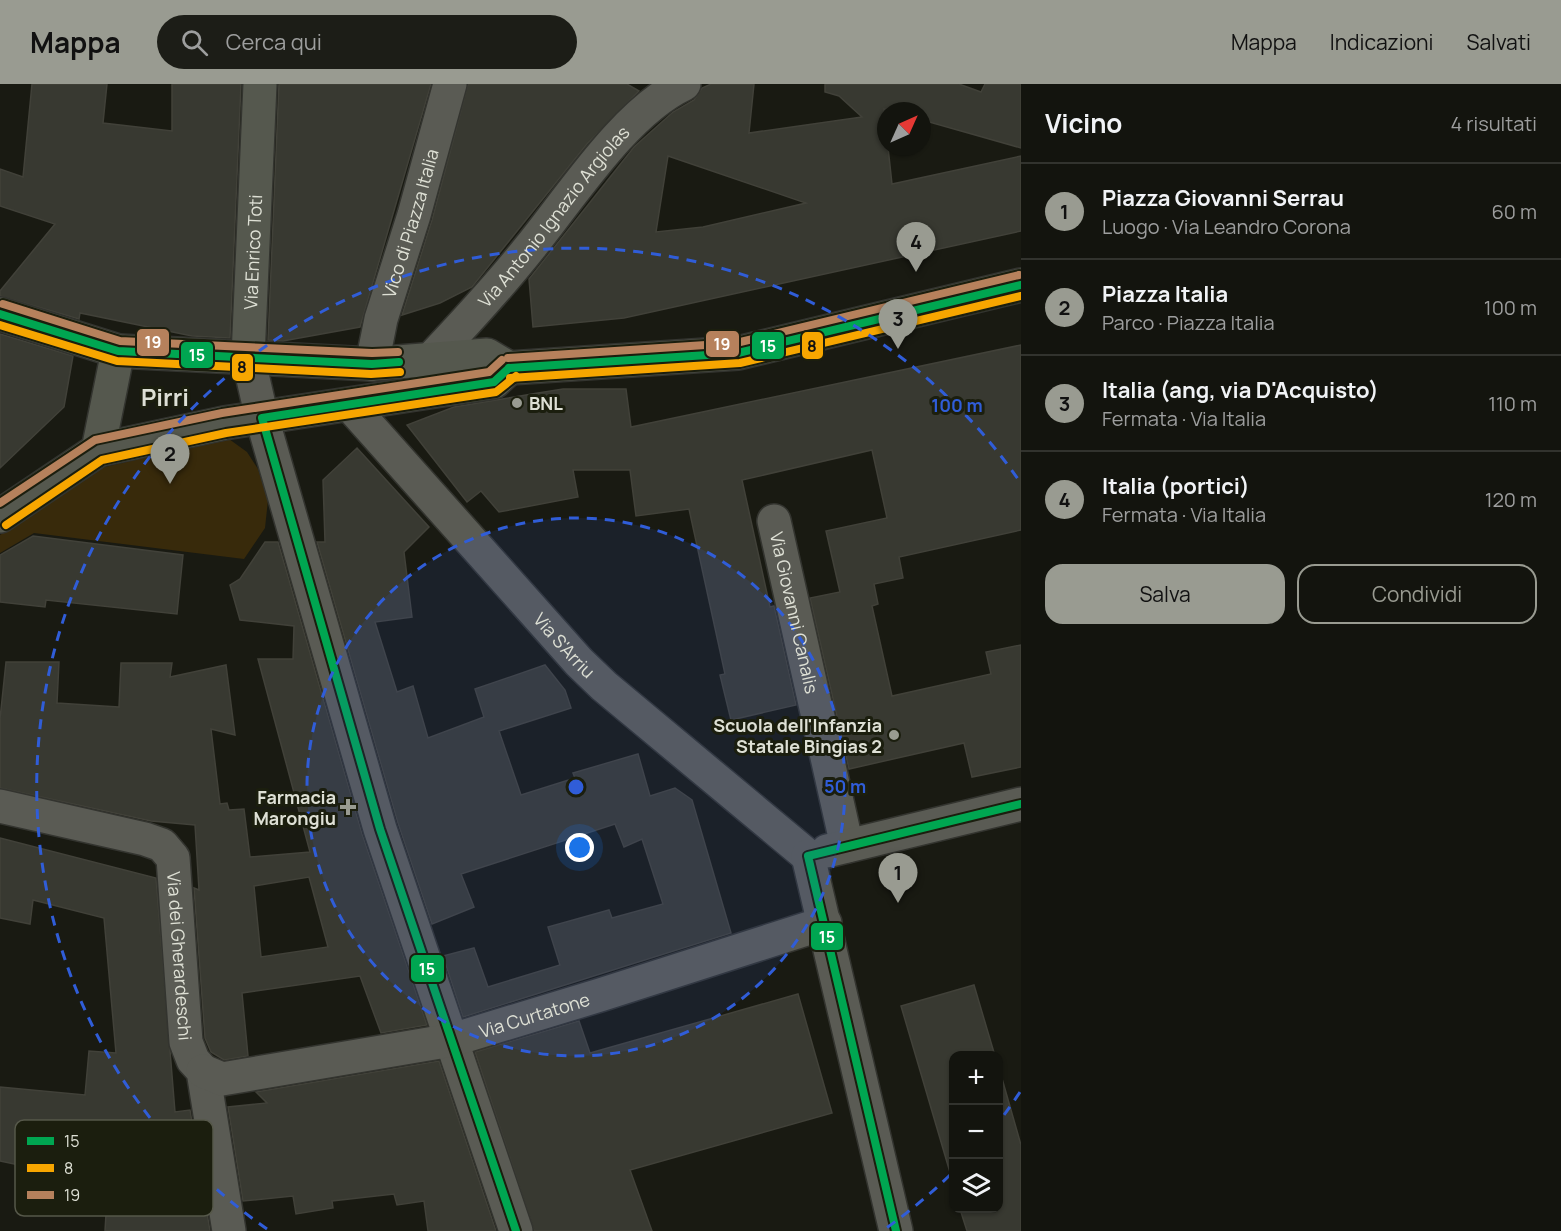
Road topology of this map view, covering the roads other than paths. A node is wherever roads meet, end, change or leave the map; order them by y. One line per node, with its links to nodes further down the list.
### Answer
1 (260, 84): 7 (street, Via Enrico Toti)
2 (450, 84): 9 (street, Vico di Piazza Italia)
3 (684, 84): 8 (street, Via Antonio Ignazio Argiolas)
4 (1021, 285): 10 (street)
5 (0, 314): 6 (street)
6 (104, 346): 7 (street); 13 (street)
7 (248, 357): 9 (street); 12 (street, Via Enrico Toti)
8 (431, 359): 9 (street); 10 (street)
9 (372, 364)
10 (509, 368): 11 (street)
11 (350, 405): 12 (street); 19 (street, Via S'Arriu)
12 (262, 418): 13 (street); 21 (street, Via Enrico Toti)
13 (98, 450): 14 (street)
14 (0, 516)
15 (774, 521): 18 (street, Via Giovanni Canalis)
16 (1021, 804): 18 (street)
17 (0, 806): 22 (street, Via dei Gherardeschi)
18 (847, 846): 19 (street)
19 (808, 856): 20 (street)
20 (825, 923): 21 (street, Via Curtatone); 27 (street)
21 (452, 1040): 22 (street, Via Curtatone); 26 (street, Via Enrico Toti)
22 (203, 1071): 23 (street, Via dei Gherardeschi)
23 (211, 1120)
24 (213, 1133): 25 (street, Via dei Gherardeschi)
25 (229, 1231)
26 (516, 1231)
27 (896, 1231)

